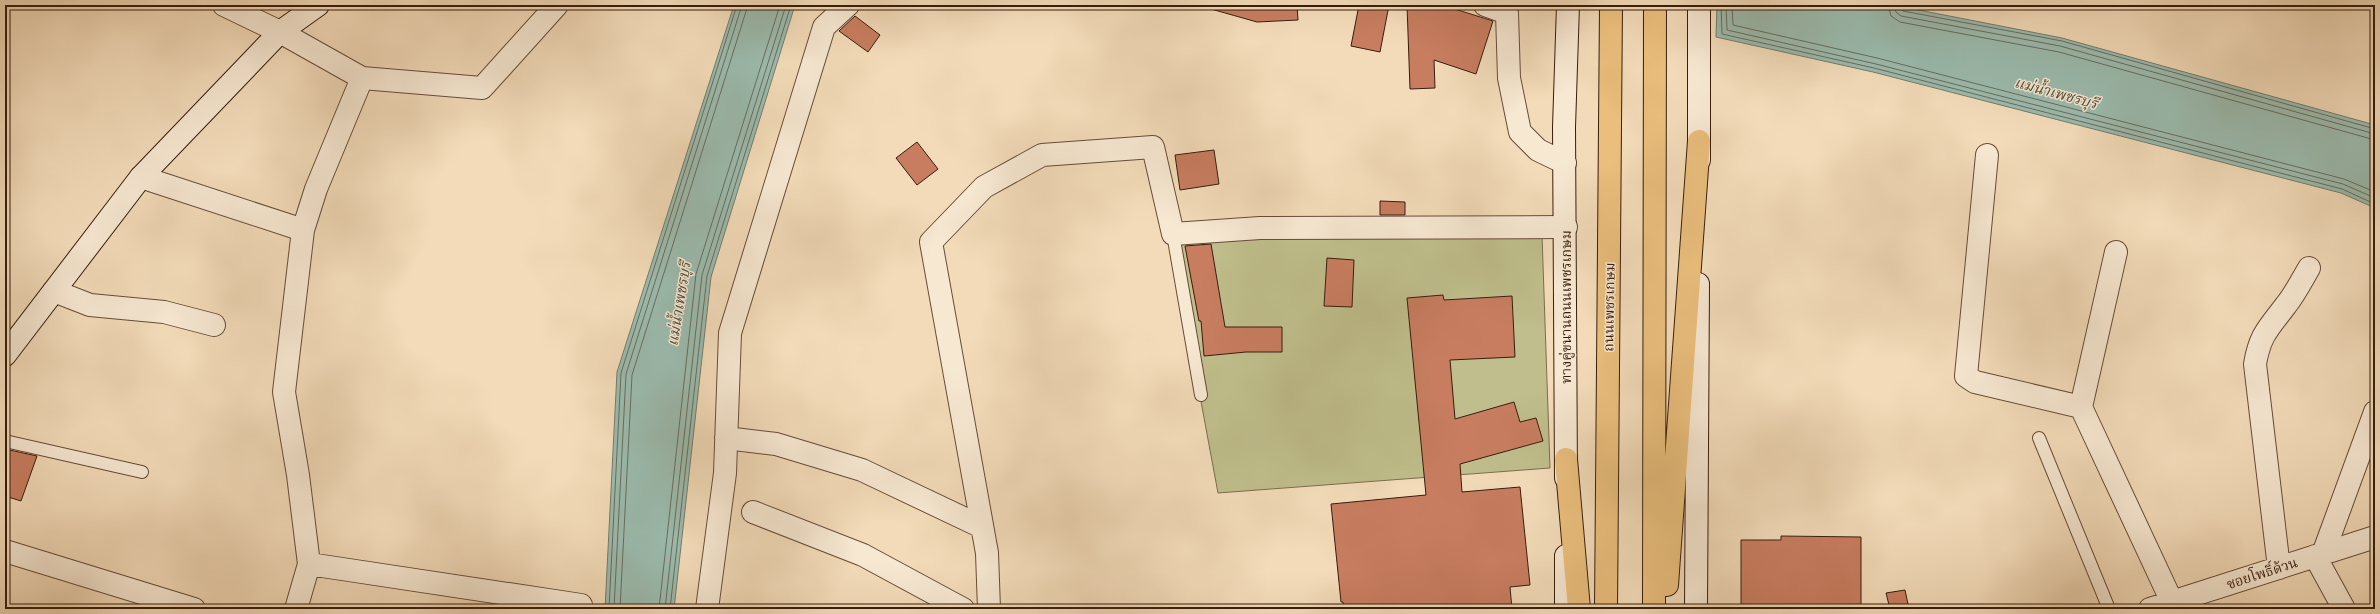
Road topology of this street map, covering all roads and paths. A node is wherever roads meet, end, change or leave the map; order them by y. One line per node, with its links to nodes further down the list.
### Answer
1 (224, 5): 10 (street)
2 (318, 5): 10 (street)
3 (557, 5): 11 (street)
4 (848, 5): 27 (street)
5 (1485, 5): 14 (street)
6 (1568, 5): 14 (street, ทางคู่ขนานถนนเพชรเกษม)
7 (1611, 5): 48 (highway, ถนนเพชรเกษม)
8 (1655, 5): 49 (highway)
9 (1699, 5): 12 (street)
10 (280, 32): 11 (street); 15 (street)
11 (362, 78): 17 (street)
12 (1699, 141): 50 (highway); 51 (street)
13 (1987, 155): 25 (street)
14 (1565, 162): 16 (street, ทางคู่ขนานถนนเพชรเกษม)
15 (141, 177): 17 (street); 21 (street)
16 (1566, 227): 18 (street); 30 (street, ทางคู่ขนานถนนเพชรเกษม)
17 (302, 230): 37 (street)
18 (1173, 234): 24 (lane); 33 (street)
19 (2116, 252): 25 (street)
20 (2309, 268): 38 (street)
21 (54, 291): 22 (street); 23 (street)
22 (214, 325)
23 (5, 355)
24 (1201, 395)
25 (2081, 407): 39 (street)
26 (2375, 412): 36 (street)
27 (726, 438): 33 (street); 43 (street)
28 (2039, 438): 52 (lane)
29 (5, 441): 31 (lane)
30 (1566, 459): 46 (street, ทางคู่ขนานถนนเพชรเกษม); 47 (highway)
31 (142, 472)
32 (754, 512): 44 (street)
33 (982, 527): 45 (street)
34 (2375, 537): 36 (street, ซอยโพธิ์ด้วน)
35 (5, 551): 41 (street)
36 (2319, 555): 38 (street, ซอยโพธิ์ด้วน); 54 (street)
37 (309, 564): 40 (street); 42 (street)
38 (2279, 568): 39 (street, ซอยโพธิ์ด้วน)
39 (2172, 602): 53 (street, ซอยโพธิ์ด้วน)
40 (580, 605)
41 (194, 609)
42 (296, 609)
43 (707, 609)
44 (963, 609)
45 (989, 609)
46 (1566, 609)
47 (1579, 609)
48 (1606, 609)
49 (1654, 609)
50 (1666, 609)
51 (1696, 609)
52 (2109, 609)
53 (2150, 609)
54 (2344, 609)

